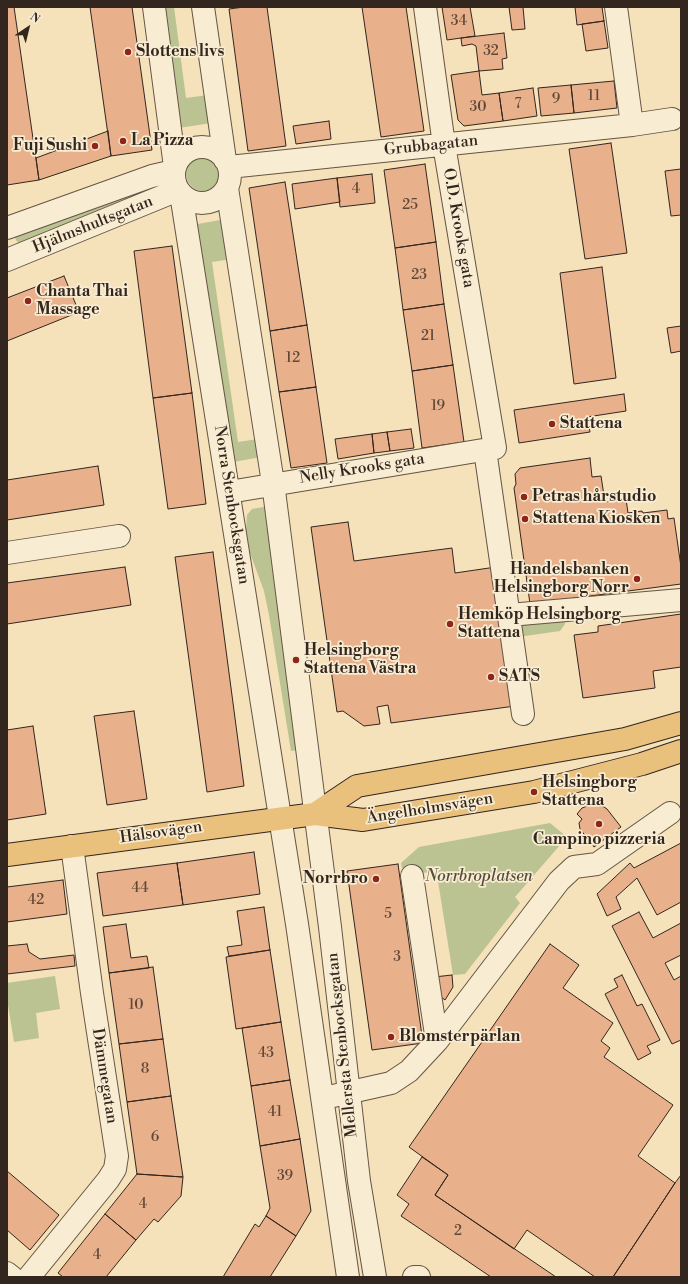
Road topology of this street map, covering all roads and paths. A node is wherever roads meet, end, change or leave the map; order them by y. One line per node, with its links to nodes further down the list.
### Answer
1 (154, 7): 9 (street, Norra Stenbocksgatan)
2 (203, 7): 8 (street)
3 (425, 7): 7 (street, O.D. Krooks gata)
4 (616, 7): 6 (street)
5 (672, 119): 6 (street, Grubbagatan)
6 (632, 125): 7 (street, Grubbagatan)
7 (444, 145): 8 (street, Grubbagatan); 12 (street, O.D. Krooks gata)
8 (227, 172): 9 (street); 9 (street); 13 (street)
9 (177, 180): 10 (street, Hjälmshultsgatan); 11 (street, Hjälmshultsgatan); 14 (street, Norra Stenbocksgatan)
10 (7, 228)
11 (7, 260)
12 (490, 449): 13 (street, Nelly Krooks gata); 18 (street, O.D. Krooks gata)
13 (274, 484): 14 (street, Nelly Krooks gata); 23 (street)
14 (229, 492): 24 (street, Norra Stenbocksgatan)
15 (119, 536): 16 (street)
16 (7, 553)
17 (681, 600): 18 (street)
18 (509, 615): 19 (street, O.D. Krooks gata)
19 (523, 714)
20 (681, 723): 23 (main road)
21 (681, 751): 23 (main road, Ängelholmsvägen)
22 (670, 813): 28 (street)
23 (315, 814): 24 (main road, Hälsovägen); 29 (street, Mellersta Stenbocksgatan)
24 (280, 817): 25 (main road, Hälsovägen); 30 (street, Mellersta Stenbocksgatan)
25 (72, 846): 26 (main road, Hälsovägen); 33 (street, Dämmegatan)
26 (7, 855)
27 (412, 876): 28 (street)
28 (437, 1041): 29 (street)
29 (348, 1093): 30 (street); 35 (street, Mellersta Stenbocksgatan)
30 (322, 1098): 34 (street, Mellersta Stenbocksgatan)
31 (7, 1273): 32 (street)
32 (12, 1277)
33 (29, 1277)
34 (348, 1277)
35 (374, 1277)
36 (414, 1277): 37 (street)
37 (420, 1277)

